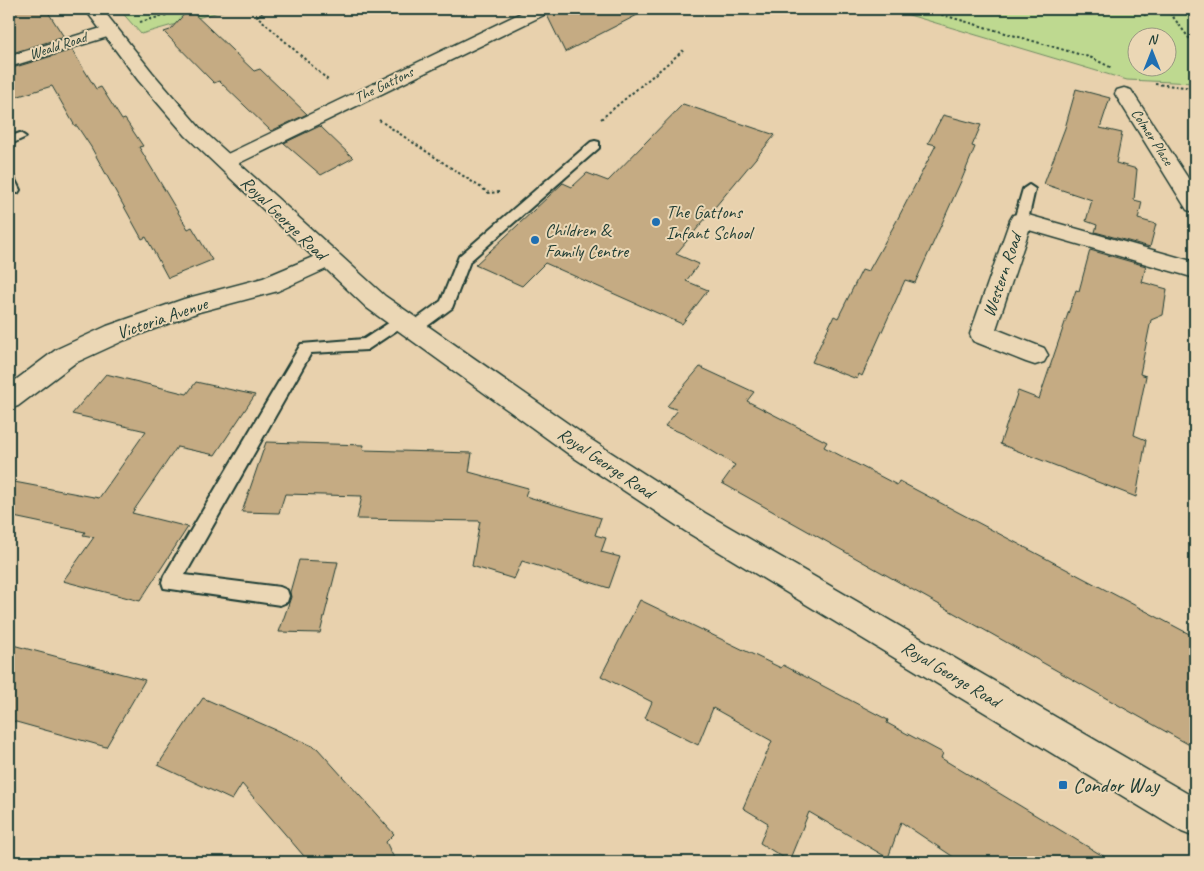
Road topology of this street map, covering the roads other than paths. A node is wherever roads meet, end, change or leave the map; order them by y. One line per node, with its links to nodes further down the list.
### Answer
1 (542, 9): 6 (street, The Gattons)
2 (100, 20): 3 (street, Weald Road); 6 (street, Royal George Road)
3 (9, 62)
4 (1124, 94): 8 (street, Colmer Place)
5 (595, 145): 12 (lane)
6 (226, 162): 10 (street, Royal George Road)
7 (1029, 189): 9 (lane)
8 (1195, 205)
9 (1021, 220): 11 (street, Western Road); 13 (street, Western Road)
10 (327, 259): 12 (street, Royal George Road); 14 (street, Victoria Avenue)
11 (1195, 270)
12 (407, 325): 15 (lane); 16 (street, Royal George Road)
13 (1035, 355)
14 (9, 399)
15 (280, 596)
16 (1195, 819)

